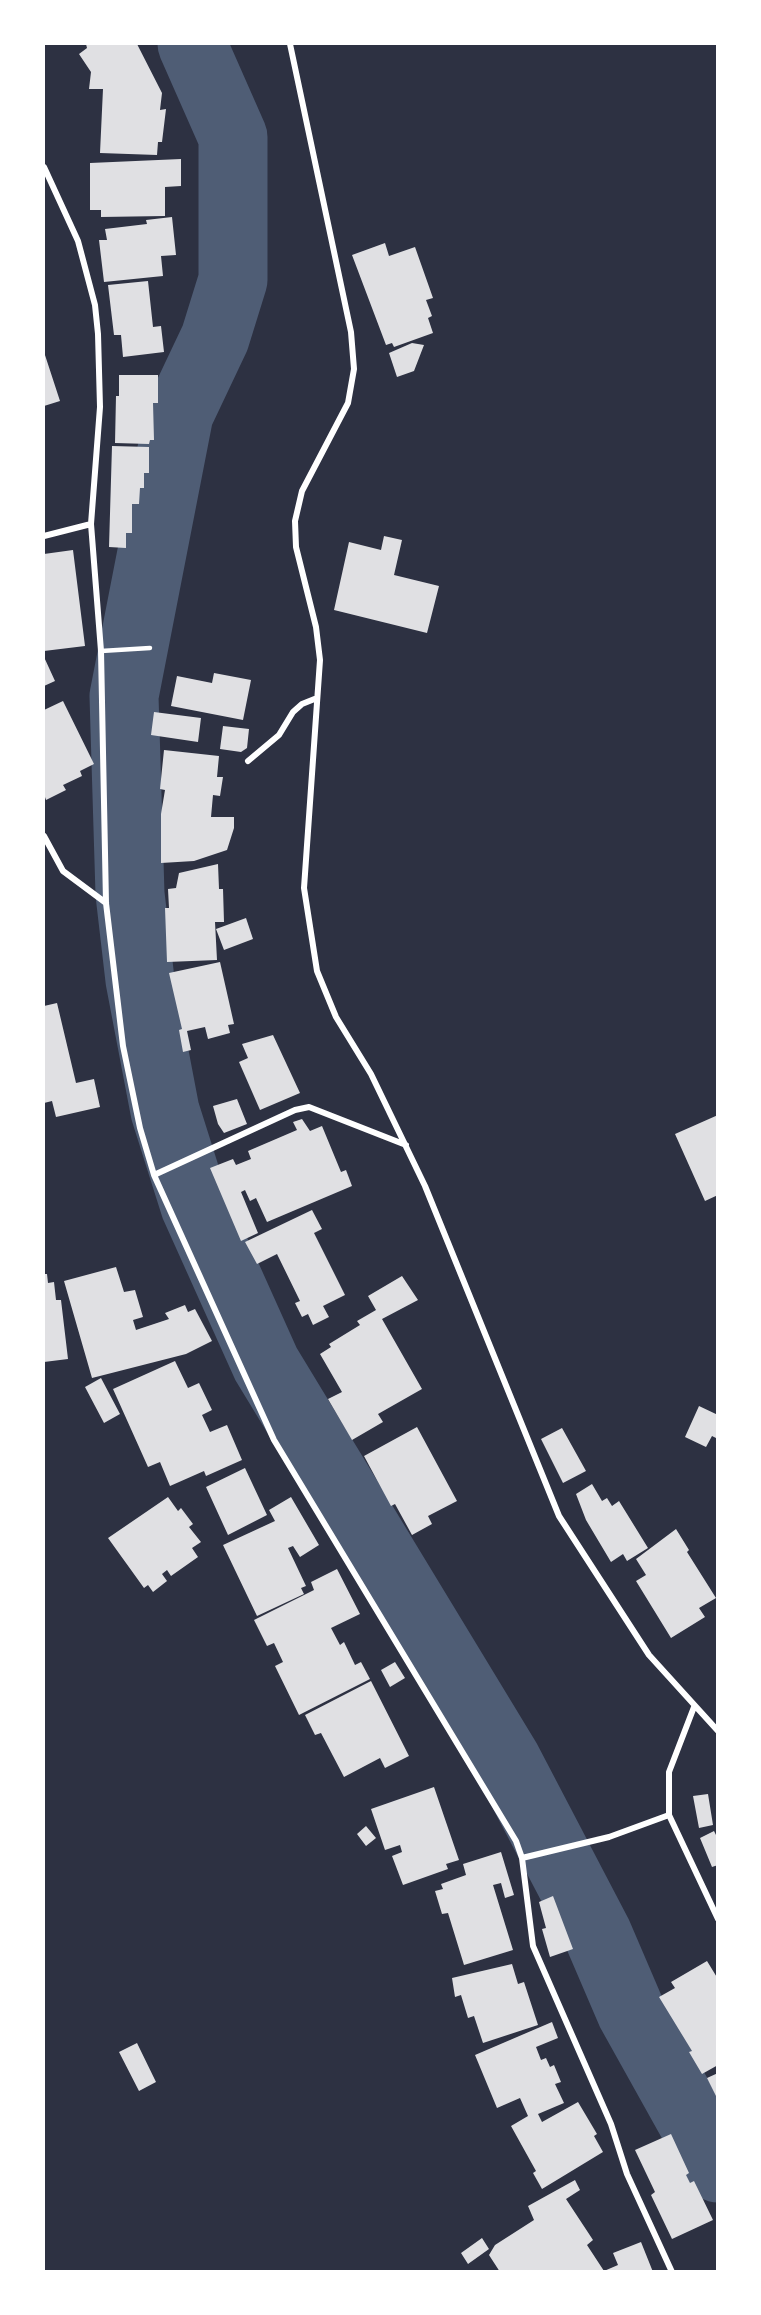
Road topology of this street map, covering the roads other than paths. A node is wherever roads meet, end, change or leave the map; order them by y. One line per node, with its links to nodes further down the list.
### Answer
1 (290, 44): 7 (street)
2 (44, 167): 3 (street)
3 (91, 524): 4 (street); 6 (street)
4 (44, 536)
5 (150, 648): 6 (lane)
6 (101, 651): 10 (street)
7 (317, 698): 8 (street); 11 (street)
8 (248, 761)
9 (44, 836): 10 (street)
10 (106, 903): 12 (street)
11 (405, 1145): 12 (street); 13 (street)
12 (154, 1175): 16 (street)
13 (694, 1707): 14 (street); 15 (street)
14 (717, 1731)
15 (669, 1815): 16 (street); 17 (street)
16 (522, 1858): 18 (street)
17 (717, 1919)
18 (672, 2271)

